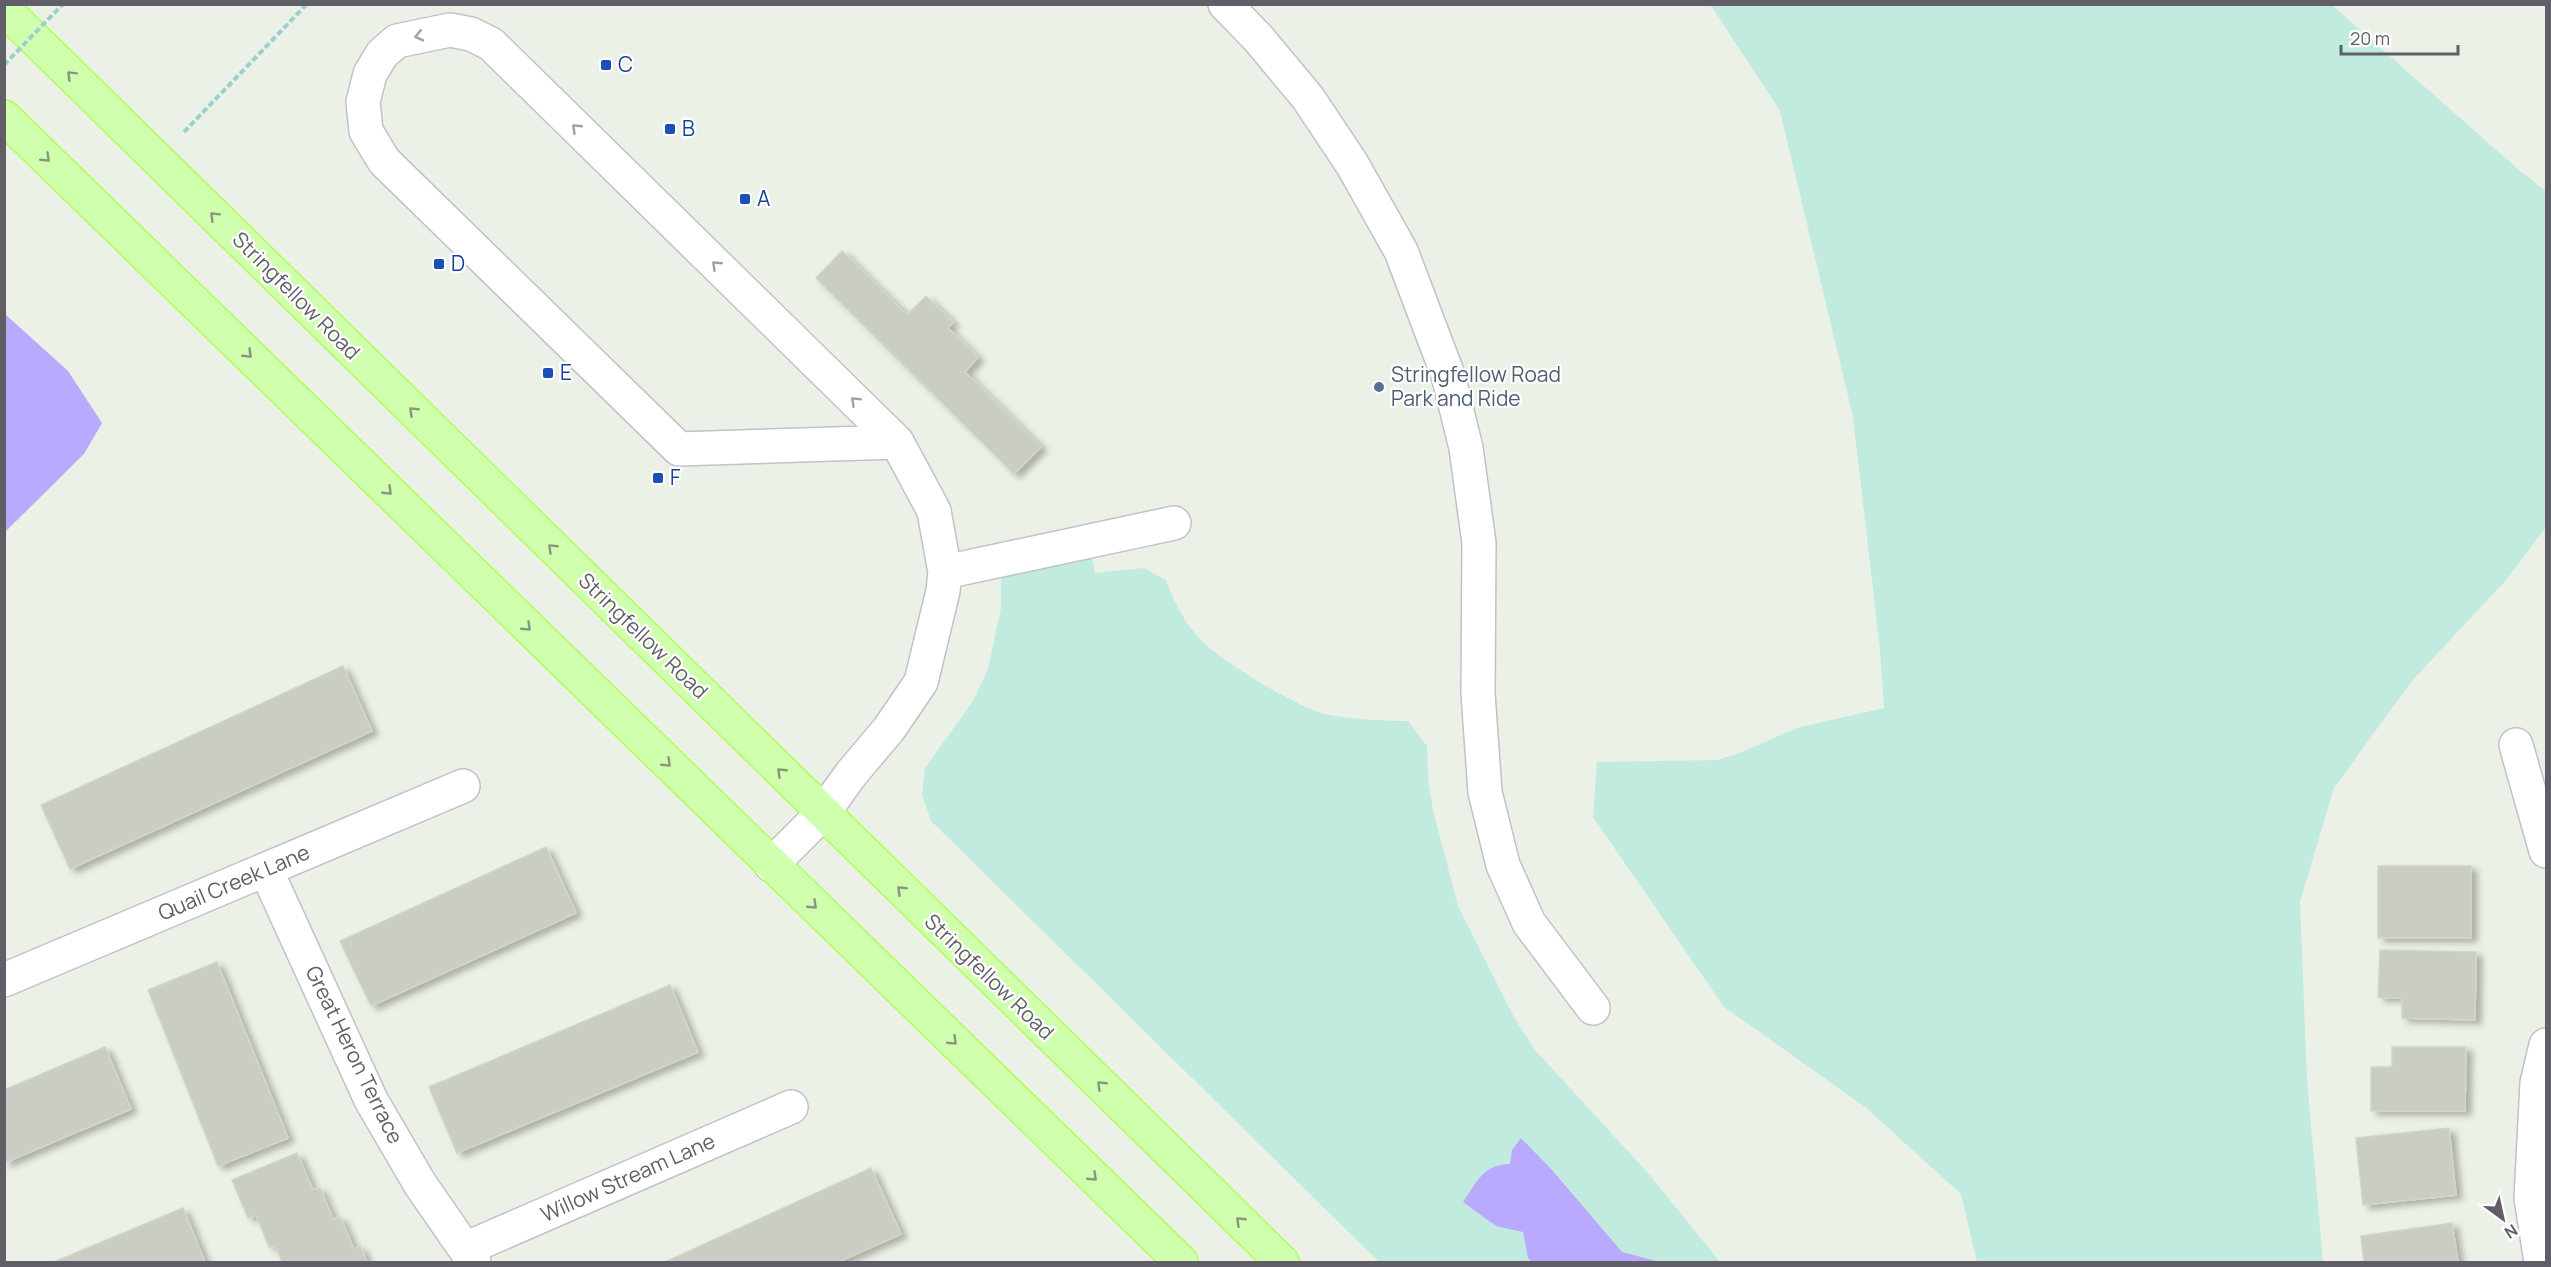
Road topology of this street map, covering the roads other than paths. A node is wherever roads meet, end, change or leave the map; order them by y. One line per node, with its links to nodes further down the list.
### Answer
1 (1225, 4): 14 (street)
2 (4, 9): 9 (main road, Stringfellow Road, one-way to 2)
3 (4, 117): 11 (main road, one-way to 11)
4 (897, 442): 4 (street, one-way to 4); 6 (street)
5 (1174, 523): 6 (street)
6 (945, 572): 9 (street)
7 (2516, 745): 10 (street)
8 (463, 786): 12 (street, Quail Creek Lane)
9 (823, 813): 11 (street); 19 (main road, Stringfellow Road, one-way to 9)
10 (2547, 851)
11 (771, 865): 18 (main road, one-way to 18)
12 (266, 870): 13 (street, Quail Creek Lane); 17 (street, Great Heron Terrace)
13 (4, 980)
14 (1593, 1008)
15 (2547, 1045): 20 (street)
16 (791, 1107): 17 (street, Willow Stream Lane)
17 (470, 1256)
18 (1181, 1263)
19 (1282, 1263)
20 (2541, 1263)

